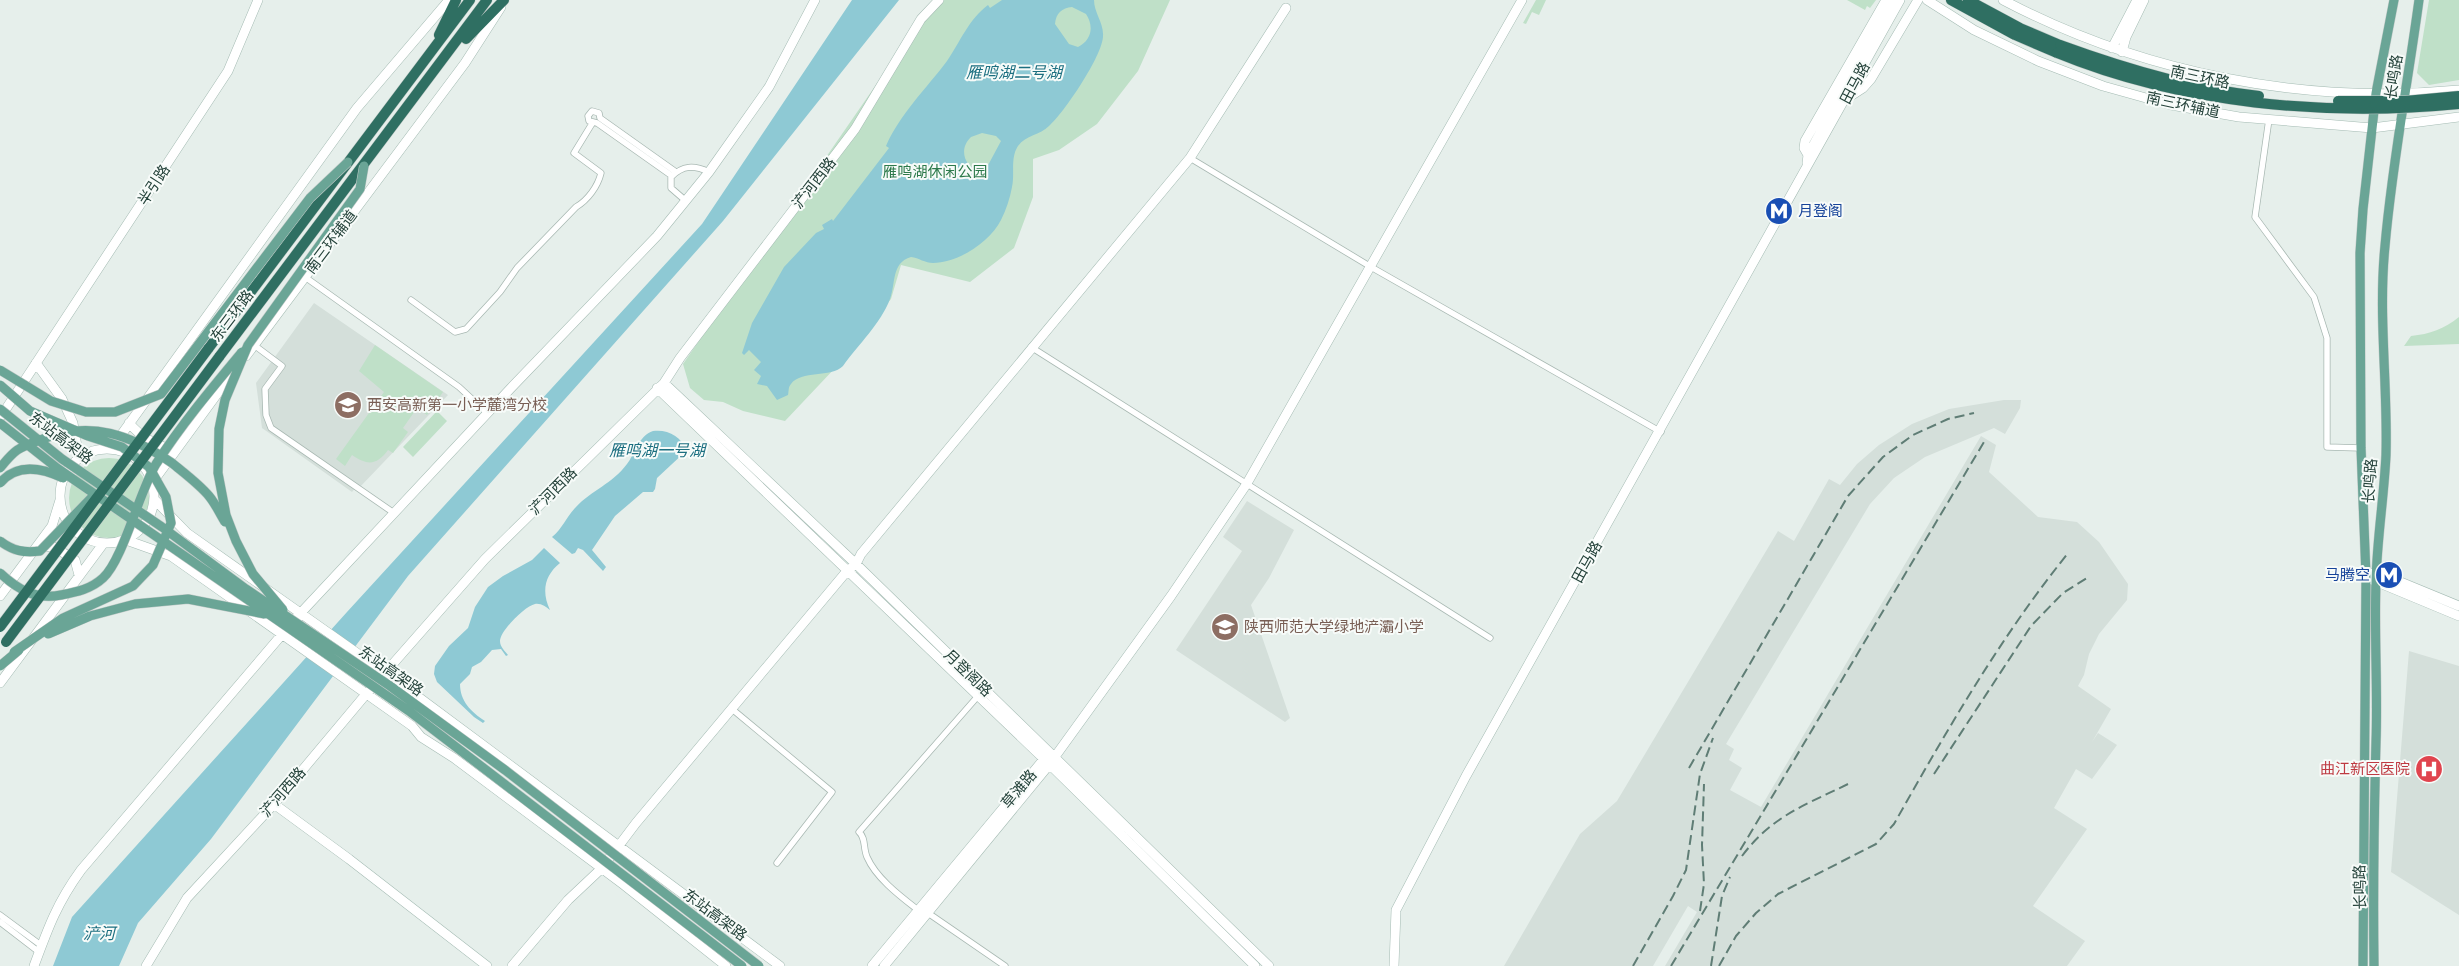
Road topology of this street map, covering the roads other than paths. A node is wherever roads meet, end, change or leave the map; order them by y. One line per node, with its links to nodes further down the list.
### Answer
1 (258, 0): 53 (main road, 半引路)
2 (450, 0): 61 (main road)
3 (456, 0): 26 (highway)
4 (470, 0): 26 (highway, 东三环路)
5 (488, 0): 34 (highway, 东三环路)
6 (505, 0): 34 (highway); 49 (main road, 南三环辅道)
7 (815, 0): 45 (main road)
8 (939, 0): 56 (main road, 浐河西路)
9 (1522, 0): 48 (main road)
10 (1886, 0): 40 (main road)
11 (1893, 0): 27 (main road, 田马路)
12 (1900, 0): 27 (main road, 田马路)
13 (1918, 0): 32 (main road)
14 (1927, 0): 36 (main road, 南三环辅道)
15 (1951, 0): 24 (highway, 南三环路)
16 (1968, 0): 24 (highway, 南三环路)
17 (2003, 0): 23 (main road)
18 (2137, 0): 23 (main road)
19 (2144, 0): 25 (main road)
20 (2394, 0): 29 (main road, 长鸣路)
21 (2418, 0): 30 (main road, 长鸣路)
22 (1286, 8): 41 (main road)
23 (2112, 48): 25 (main road)
24 (2059, 49): 31 (highway, 南三环路, bridge); 33 (highway, 南三环路, bridge)
25 (2122, 52): 29 (main road)
26 (426, 60): 42 (highway, 东三环路)
27 (1860, 67): 32 (main road, 田马路); 40 (main road, 田马路)
28 (2459, 90): 30 (main road)
29 (2376, 93): 30 (main road); 39 (main road, 长鸣路)
30 (2404, 93): 38 (main road, 长鸣路)
31 (2459, 96)
32 (1847, 98): 44 (main road, 田马路)
33 (2459, 104)
34 (409, 106): 43 (highway, 东三环路)
35 (2459, 117): 38 (main road, 南三环辅道)
36 (2269, 119): 39 (main road, 南三环辅道); 63 (street)
37 (592, 122): 46 (street); 46 (street); 50 (street)
38 (2401, 126): 39 (main road, 南三环辅道); 83 (main road, 长鸣路)
39 (2372, 128): 63 (main road, 长鸣路)
40 (1808, 155): 44 (main road, 田马路)
41 (1190, 158): 48 (street); 52 (main road)
42 (348, 162): 54 (main road, bridge); 68 (highway, 东三环路, bridge)
43 (364, 166): 51 (main road, bridge); 97 (highway, 东三环路, bridge)
44 (1807, 166): 62 (main road, 田马路)
45 (709, 172): 46 (street); 47 (main road)
46 (674, 174): 47 (street)
47 (686, 201): 58 (main road)
48 (1371, 267): 62 (street); 71 (main road)
49 (305, 276): 51 (main road, 南三环辅道); 58 (street)
50 (411, 300)
51 (251, 345): 65 (main road, 南三环辅道); 75 (street); 78 (main road, bridge); 84 (main road, bridge)
52 (1031, 347): 71 (street); 81 (main road)
53 (36, 363): 59 (main road, 半引路); 66 (main road)
54 (0, 370)
55 (0, 385): 98 (main road, bridge)
56 (661, 386): 81 (main road, 月登阁路); 82 (main road, 月登阁路); 100 (main road, 浐河西路)
57 (0, 409): 93 (main road, 东站高架路, bridge)
58 (488, 413): 75 (main road)
59 (0, 418)
60 (0, 423): 72 (main road, 东站高架路, bridge)
61 (129, 423): 64 (main road); 65 (main road)
62 (1661, 432): 129 (main road, 田马路)
63 (2361, 448): 86 (main road, 长鸣路)
64 (111, 449): 66 (main road); 70 (main road)
65 (174, 451): 70 (main road, 南三环辅道)
66 (79, 458): 74 (main road)
67 (0, 468): 78 (main road, bridge)
68 (118, 470): 77 (main road, bridge); 94 (highway, 东三环路, bridge)
69 (0, 483): 72 (main road, bridge)
70 (152, 483): 73 (main road)
71 (1246, 485): 96 (street); 105 (main road)
72 (88, 490): 91 (main road, 东站高架路, bridge)
73 (154, 499): 76 (main road); 90 (main road)
74 (60, 500): 79 (main road); 80 (main road)
75 (394, 513): 90 (main road)
76 (126, 540): 79 (main road); 95 (main road)
77 (0, 541)
78 (236, 541): 93 (main road, bridge)
79 (103, 544): 85 (main road)
80 (35, 548): 85 (main road); 88 (main road)
81 (856, 564): 82 (main road); 105 (main road, 月登阁路)
82 (847, 571): 103 (main road, 月登阁路); 104 (main road)
83 (2376, 572): 86 (main road); 87 (main road, 长鸣路); 89 (main road)
84 (0, 573)
85 (80, 575): 101 (main road)
86 (2366, 576): 87 (main road); 130 (main road, 长鸣路)
87 (2376, 582): 92 (main road); 131 (main road, 长鸣路)
88 (0, 596)
89 (2459, 606)
90 (301, 613): 95 (main road); 100 (main road)
91 (270, 615): 98 (main road, bridge); 121 (main road, 东站高架路, bridge)
92 (2459, 616)
93 (289, 618): 122 (main road, 东站高架路, bridge)
94 (0, 627)
95 (283, 635): 102 (main road); 115 (main road)
96 (1490, 638)
97 (3, 646)
98 (14, 652): 99 (main road, bridge)
99 (0, 666)
100 (383, 671): 102 (main road, 浐河西路); 108 (main road)
101 (0, 683)
102 (364, 692): 107 (main road, 浐河西路); 110 (main road)
103 (978, 696): 106 (main road, 月登阁路); 111 (street)
104 (732, 708): 108 (main road); 109 (street)
105 (1055, 756): 106 (main road, 草滩路); 128 (main road, 月登阁路)
106 (1047, 762): 111 (main road, 草滩路); 112 (main road, 草滩路); 127 (main road, 月登阁路)
107 (274, 804): 117 (main road, 浐河西路); 118 (main road)
108 (619, 846): 110 (main road); 123 (main road)
109 (777, 863)
110 (602, 868): 119 (main road); 120 (main road)
111 (918, 910): 124 (main road, 草滩路)
112 (928, 913): 125 (main road, 草滩路); 126 (street)
113 (0, 915): 115 (street)
114 (0, 922): 115 (street)
115 (40, 949): 116 (main road)
116 (36, 966)
117 (146, 966)
118 (487, 966)
119 (512, 966)
120 (726, 966)
121 (742, 966)
122 (760, 966)
123 (780, 966)
124 (872, 966)
125 (884, 966)
126 (1005, 966)
127 (1255, 966)
128 (1269, 966)
129 (1394, 966)
130 (2363, 966)
131 (2374, 966)

